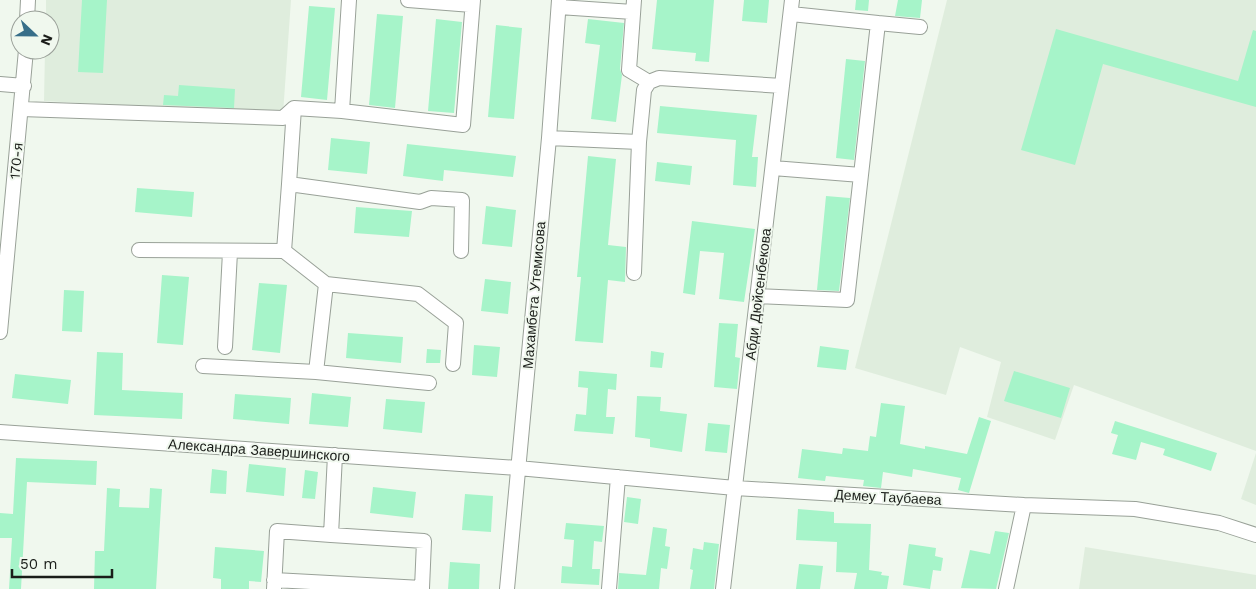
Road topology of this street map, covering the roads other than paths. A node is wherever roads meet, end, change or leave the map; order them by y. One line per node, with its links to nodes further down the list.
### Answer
1 (349, 0): 17 (street)
2 (408, 0): 4 (street)
3 (792, 0): 7 (street, Абди Дюйсенбекова)
4 (472, 3): 17 (street)
5 (559, 4): 6 (street); 18 (street, Махамбета Утемисова)
6 (634, 6): 11 (street)
7 (791, 14): 8 (street); 14 (street, Абди Дюйсенбекова)
8 (878, 23): 9 (street); 21 (street)
9 (920, 27)
10 (25, 60): 13 (street, 170-я)
11 (649, 82): 14 (street); 19 (street)
12 (0, 84): 13 (street)
13 (24, 86): 16 (street, 170-я)
14 (782, 86): 20 (street, Абди Дюйсенбекова)
15 (294, 108): 16 (street); 17 (street); 22 (street)
16 (21, 109): 30 (street, 170-я)
17 (342, 111)
18 (549, 138): 19 (street); 38 (street, Махамбета Утемисова)
19 (639, 142): 27 (street)
20 (773, 168): 21 (street); 29 (street, Абди Дюйсенбекова)
21 (861, 175): 29 (street)
22 (289, 184): 24 (street); 25 (street)
23 (139, 250): 26 (street)
24 (284, 251): 26 (street); 28 (street)
25 (461, 251)
26 (230, 252): 31 (street)
27 (634, 273)
28 (326, 284): 32 (street); 34 (street)
29 (757, 296): 40 (street, Абди Дюйсенбекова)
30 (0, 332)
31 (225, 347)
32 (453, 364)
33 (203, 366): 34 (street)
34 (316, 372): 35 (street)
35 (429, 383)
36 (0, 432): 37 (street, Александра Завершинского)
37 (335, 455): 38 (street, Александра Завершинского); 43 (street)
38 (518, 468): 39 (street, Демеу Таубаева); 45 (street, Махамбета Утемисова)
39 (618, 477): 40 (street, Демеу Таубаева); 46 (street)
40 (735, 488): 41 (street, Демеу Таубаева); 47 (street, Абди Дюйсенбекова)
41 (1024, 505): 42 (street, Демеу Таубаева); 48 (street)
42 (1256, 534)
43 (331, 535): 44 (street); 44 (street)
44 (274, 585)
45 (507, 589)
46 (609, 589)
47 (723, 589)
48 (1006, 589)

